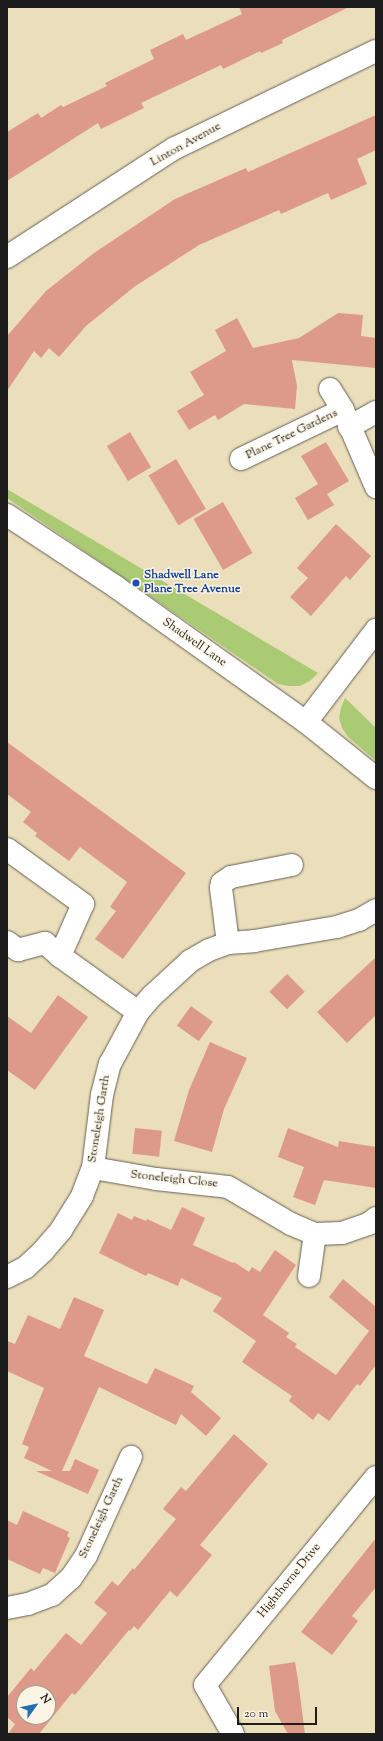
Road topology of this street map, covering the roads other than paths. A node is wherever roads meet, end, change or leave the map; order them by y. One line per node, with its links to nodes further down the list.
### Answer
1 (376, 51): 2 (street, Linton Avenue)
2 (7, 257)
3 (330, 389): 5 (street, Plane Tree Gardens)
4 (376, 412): 5 (street, Plane Tree Gardens)
5 (346, 418): 6 (street, Plane Tree Gardens); 7 (street, Plane Tree Gardens)
6 (241, 459)
7 (376, 488)
8 (7, 515): 10 (street, Shadwell Lane)
9 (376, 630): 10 (street)
10 (306, 722): 11 (street, Shadwell Lane)
11 (376, 778)
12 (7, 849): 17 (street)
13 (292, 865): 16 (street)
14 (376, 910): 16 (street, Stoneleigh Garth)
15 (7, 942): 17 (street)
16 (228, 943): 18 (street, Stoneleigh Garth)
17 (60, 956): 18 (street)
18 (138, 1012): 19 (street, Stoneleigh Garth)
19 (93, 1168): 21 (street, Stoneleigh Close); 23 (street, Stoneleigh Garth)
20 (376, 1218): 21 (street, Stoneleigh Close)
21 (315, 1234): 22 (street)
22 (309, 1276)
23 (7, 1277)
24 (131, 1457): 26 (street, Stoneleigh Garth)
25 (376, 1477): 27 (street, Highthorne Drive)
26 (7, 1608)
27 (234, 1734)

